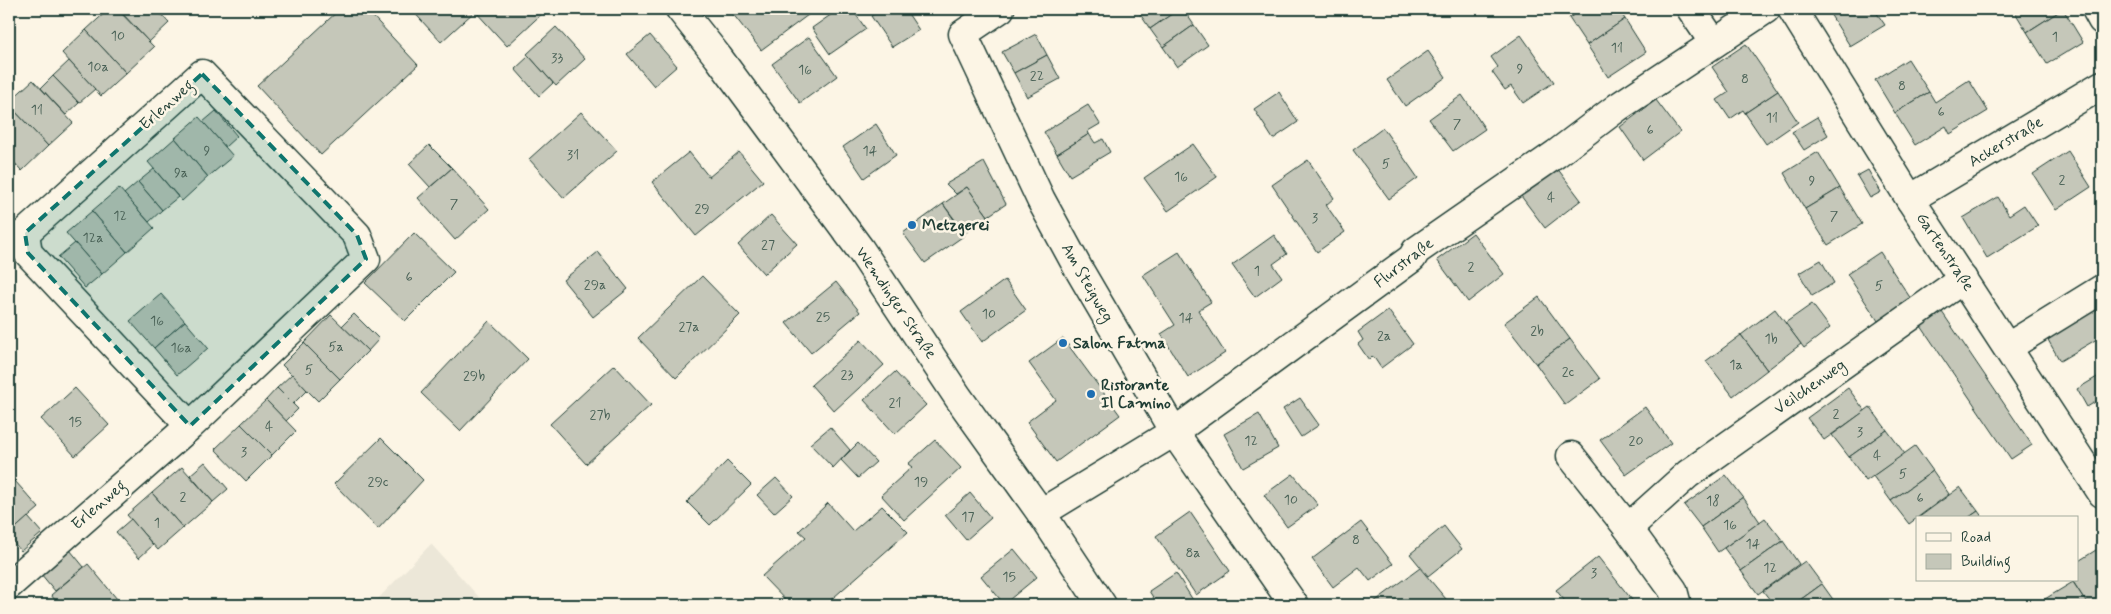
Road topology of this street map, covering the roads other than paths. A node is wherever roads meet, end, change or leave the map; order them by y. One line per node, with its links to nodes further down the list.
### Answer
1 (680, 9): 18 (street, Wemdinger Straße)
2 (1000, 9): 15 (street, Am Steigweg)
3 (1691, 9): 8 (street)
4 (1766, 9): 8 (street, Flurstraße)
5 (1792, 9): 10 (street, Gartenstraße)
6 (2096, 9): 7 (street)
7 (2102, 20)
8 (1714, 43): 15 (street, Flurstraße)
9 (2102, 85): 10 (street, Ackerstraße)
10 (1910, 199): 11 (street, Gartenstraße)
11 (1963, 279): 13 (street, Gartenstraße); 19 (street, Veilchenweg)
12 (2102, 289): 13 (street)
13 (2008, 347): 17 (street, Gartenstraße)
14 (190, 426): 14 (street, Erlenweg); 20 (street, Erlenweg)
15 (1174, 432): 18 (street, Flurstraße); 22 (street, Am Steigweg)
16 (1571, 456): 19 (street)
17 (2102, 493)
18 (1041, 514): 21 (street, Wemdinger Straße)
19 (1628, 528): 23 (street)
20 (9, 585)
21 (1102, 605)
22 (1294, 605)
23 (1677, 605)

